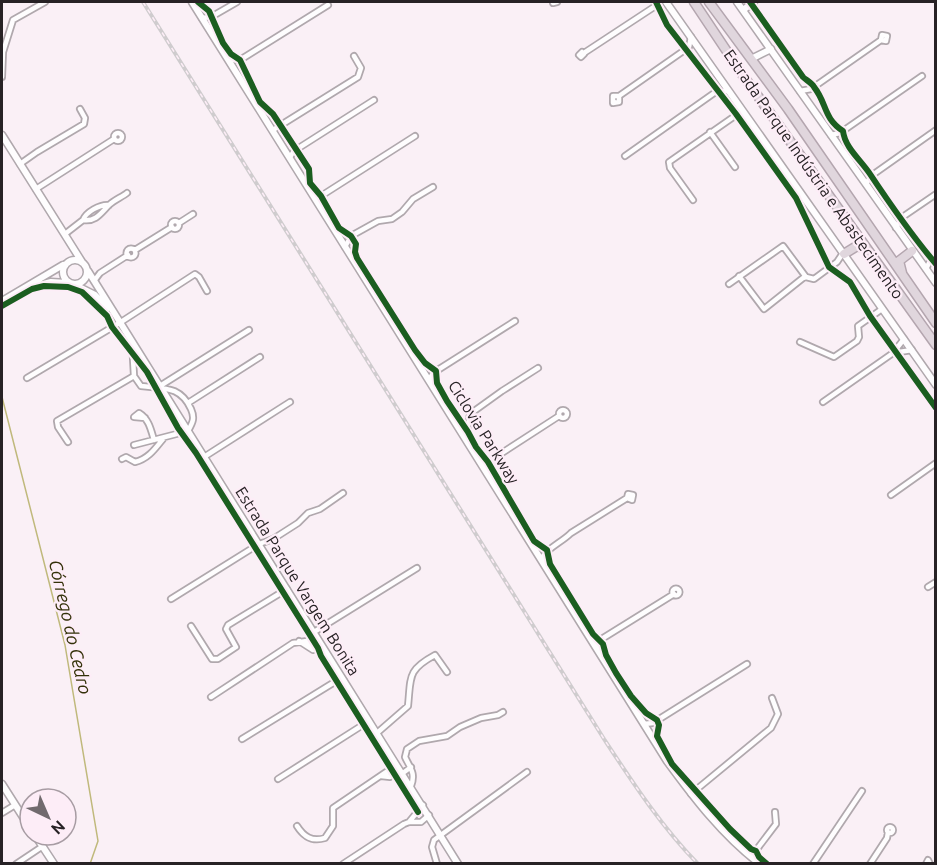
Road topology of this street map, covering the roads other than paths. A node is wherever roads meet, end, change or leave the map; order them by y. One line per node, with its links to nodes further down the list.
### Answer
1 (45, 2): 28 (street)
2 (192, 2): 14 (street)
3 (237, 2): 13 (street)
4 (659, 2): 11 (street)
5 (694, 2): 63 (highway, Estrada Parque Indústria e Abastecimento)
6 (709, 2): 23 (highway, Estrada Parque Indústria e Abastecimento)
7 (737, 2): 12 (street)
8 (754, 2): 12 (street)
9 (668, 4): 11 (street); 16 (street)
10 (328, 5): 25 (street)
11 (654, 8): 21 (street)
12 (743, 10): 19 (street)
13 (212, 17): 14 (street); 15 (street)
14 (202, 18): 15 (street)
15 (207, 26): 24 (street)
16 (691, 37): 18 (street); 20 (street)
17 (881, 40): 30 (street)
18 (689, 47): 20 (street); 34 (street)
19 (771, 49): 23 (street); 33 (street)
20 (700, 50): 29 (street)
21 (584, 53)
22 (354, 56): 39 (street)
23 (751, 59): 70 (highway, Estrada Parque Indústria e Abastecimento)
24 (229, 60): 25 (street); 26 (street)
25 (240, 60): 26 (street)
26 (235, 70): 39 (street)
27 (922, 76): 42 (street)
28 (2, 77)
29 (722, 82): 31 (street); 32 (street)
30 (811, 89): 33 (street); 36 (street)
31 (719, 90): 32 (street); 49 (street)
32 (728, 91): 38 (street)
33 (800, 91): 36 (street)
34 (619, 96)
35 (374, 100): 48 (street)
36 (807, 100): 44 (street)
37 (80, 109): 50 (street)
38 (742, 111): 41 (street); 72 (street)
39 (273, 130): 48 (street)
40 (936, 130): 52 (street)
41 (710, 132): 51 (street); 58 (street)
42 (840, 133): 44 (street); 47 (street)
43 (2, 135): 50 (street)
44 (831, 135): 47 (street)
45 (415, 136): 57 (street)
46 (114, 139): 54 (street)
47 (836, 142): 52 (street)
48 (290, 153): 57 (street)
49 (626, 156)
50 (20, 164): 54 (street)
51 (735, 167)
52 (863, 181): 60 (street)
53 (434, 187): 65 (street)
54 (36, 189): 64 (street)
55 (127, 193): 64 (street)
56 (936, 195): 61 (street)
57 (318, 198): 66 (street)
58 (693, 200)
59 (193, 214): 81 (street)
60 (890, 218): 61 (street); 62 (street)
61 (901, 218): 62 (street)
62 (896, 228): 71 (street)
63 (854, 230): 69 (highway, Estrada Parque Indústria e Abastecimento); 72 (highway)
64 (65, 234): 67 (street)
65 (350, 238): 66 (street); 68 (street)
66 (340, 239): 68 (street)
67 (71, 243): 74 (street); 75 (street)
68 (345, 247): 106 (street)
69 (868, 250): 72 (highway); 101 (highway, Estrada Parque Indústria e Abastecimento)
70 (884, 250): 71 (highway); 84 (highway, Estrada Parque Indústria e Abastecimento)
71 (911, 250): 79 (street); 84 (highway)
72 (843, 253): 76 (street); 77 (street)
73 (936, 258): 79 (street)
74 (71, 260): 75 (street); 78 (street)
75 (82, 262): 80 (street)
76 (837, 262): 77 (street); 83 (street)
77 (850, 263): 93 (street)
78 (63, 265): 86 (street); 91 (street)
79 (927, 266): 87 (street)
80 (88, 272): 81 (street); 85 (street, Estrada Parque Vargem Bonita); 89 (street)
81 (100, 273): 85 (street)
82 (739, 276): 83 (street); 83 (street); 88 (street)
83 (806, 277)
84 (902, 277): 96 (highway, Estrada Parque Indústria e Abastecimento)
85 (94, 281): 95 (street, Estrada Parque Vargem Bonita)
86 (67, 282): 89 (street); 91 (street)
87 (936, 283)
88 (729, 284)
89 (77, 286): 95 (street, Estrada Parque Vargem Bonita)
90 (207, 291): 95 (street)
91 (17, 292): 92 (street)
92 (2, 301)
93 (882, 309): 98 (street); 100 (street)
94 (515, 321): 107 (street)
95 (120, 323): 99 (street, Estrada Parque Vargem Bonita); 109 (street)
96 (936, 323)
97 (249, 330): 112 (street)
98 (904, 339): 102 (street); 103 (street)
99 (132, 342): 108 (street); 112 (street, Estrada Parque Vargem Bonita)
100 (800, 342)
101 (936, 345)
102 (912, 350): 103 (street); 111 (street)
103 (893, 353): 114 (street)
104 (260, 357): 115 (street)
105 (538, 368): 120 (street)
106 (425, 373): 107 (street); 110 (street)
107 (433, 373): 110 (street)
108 (134, 376): 112 (street); 122 (street)
109 (27, 378)
110 (429, 380): 120 (street)
111 (936, 385)
112 (161, 386): 115 (street); 118 (street, Estrada Parque Vargem Bonita)
113 (290, 402): 124 (street)
114 (823, 402)
115 (188, 403): 118 (street)
116 (559, 416): 127 (street)
117 (145, 418): 121 (street)
118 (188, 431): 119 (street); 124 (street, Estrada Parque Vargem Bonita)
119 (163, 438): 121 (street); 125 (street)
120 (466, 439): 127 (street)
121 (154, 440): 123 (street)
122 (68, 442)
123 (134, 445)
124 (204, 457): 131 (street, Estrada Parque Vargem Bonita)
125 (122, 459)
126 (936, 463): 129 (street)
127 (484, 464): 132 (street)
128 (343, 492): 131 (street)
129 (891, 495)
130 (627, 498): 133 (street)
131 (259, 544): 138 (street, Estrada Parque Vargem Bonita); 140 (street)
132 (536, 552): 133 (street); 134 (street)
133 (545, 552): 134 (street)
134 (541, 559): 143 (street)
135 (417, 568): 142 (street)
136 (936, 582): 137 (street)
137 (928, 587)
138 (287, 589): 141 (street); 142 (street, Estrada Parque Vargem Bonita)
139 (674, 594): 144 (street)
140 (171, 599)
141 (191, 626)
142 (314, 632): 145 (street, Estrada Parque Vargem Bonita)
143 (591, 639): 144 (street); 146 (street)
144 (600, 641): 146 (street)
145 (321, 648): 149 (street, Estrada Parque Vargem Bonita); 152 (street)
146 (597, 648): 157 (street)
147 (747, 664): 156 (street)
148 (447, 672): 159 (street)
149 (339, 673): 150 (street, Estrada Parque Vargem Bonita); 151 (street)
150 (344, 681): 151 (street); 155 (street, Estrada Parque Vargem Bonita)
151 (333, 683): 160 (street)
152 (211, 696)
153 (772, 698): 168 (street)
154 (502, 712): 161 (street)
155 (369, 721): 159 (street, Estrada Parque Vargem Bonita); 164 (street)
156 (653, 723): 157 (street); 158 (street)
157 (644, 724): 158 (street)
158 (649, 732): 168 (street)
159 (377, 733): 163 (street, Estrada Parque Vargem Bonita)
160 (242, 739)
161 (411, 767): 163 (street); 166 (street)
162 (527, 772): 179 (street)
163 (403, 773): 166 (street, Estrada Parque Vargem Bonita); 177 (street)
164 (278, 779)
165 (2, 784): 169 (street)
166 (411, 786): 170 (street, Estrada Parque Vargem Bonita)
167 (862, 791): 191 (street)
168 (691, 794): 183 (street)
169 (15, 805): 171 (street); 173 (street)
170 (423, 805): 174 (street); 175 (street, Estrada Parque Vargem Bonita)
171 (18, 810)
172 (775, 812): 183 (street)
173 (2, 813)
174 (415, 815): 175 (street); 176 (street)
175 (427, 817): 176 (street); 179 (street, Estrada Parque Vargem Bonita)
176 (409, 822): 186 (street)
177 (297, 826)
178 (888, 832): 192 (street)
179 (441, 835): 182 (street, Estrada Parque Vargem Bonita); 187 (street)
180 (42, 847): 184 (street)
181 (44, 847): 185 (street)
182 (451, 851): 188 (street, Estrada Parque Vargem Bonita); 189 (street, Estrada Parque Vargem Bonita)
183 (752, 857): 190 (street)
184 (16, 864)
185 (54, 864)
186 (343, 864)
187 (438, 864)
188 (458, 864)
189 (464, 864)
190 (760, 864)
191 (813, 864)
192 (870, 864)

